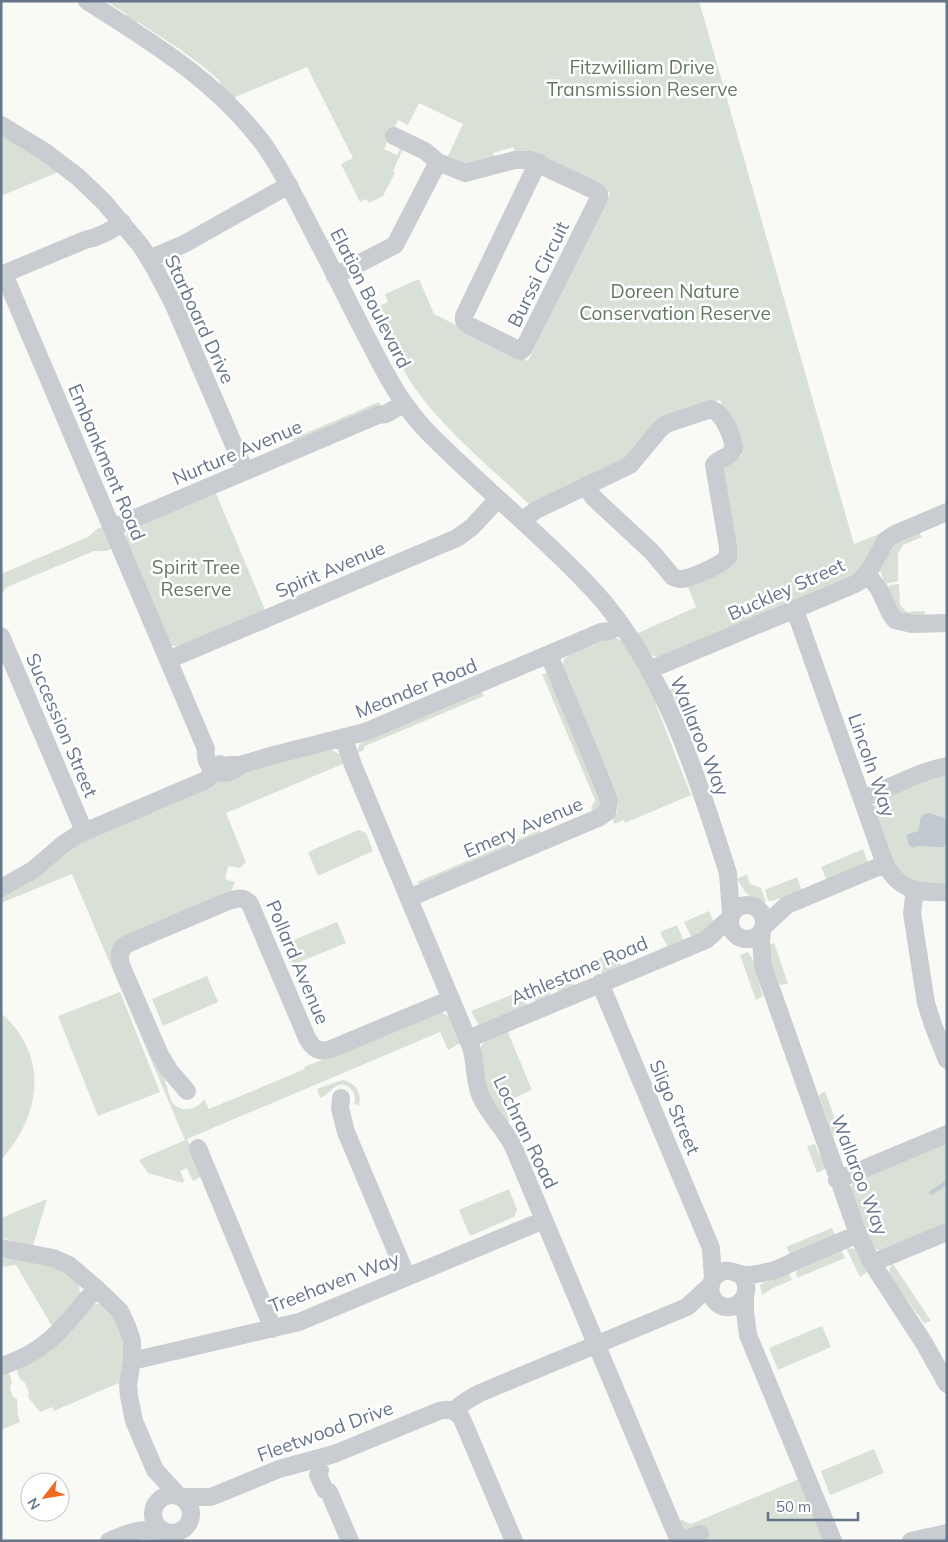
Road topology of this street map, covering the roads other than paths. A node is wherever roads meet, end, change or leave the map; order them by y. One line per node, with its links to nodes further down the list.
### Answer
1 (87, 1): 6 (street, Elation Boulevard)
2 (1, 125): 7 (street, Starboard Drive)
3 (394, 136): 4 (street, Burssi Circuit)
4 (438, 162): 5 (street, Burssi Circuit); 10 (street)
5 (538, 162): 5 (street, Burssi Circuit)
6 (289, 185): 8 (street); 10 (street, Elation Boulevard)
7 (118, 218): 8 (street, Starboard Drive); 9 (street)
8 (152, 263): 12 (street, Starboard Drive)
9 (3, 275): 17 (street, Embankment Road)
10 (335, 276): 11 (street, Elation Boulevard)
11 (402, 400): 12 (street, Nurture Avenue); 14 (street, Elation Boulevard)
12 (245, 471): 17 (street, Nurture Avenue)
13 (585, 486): 13 (street); 16 (street)
14 (498, 499): 16 (street, Elation Boulevard); 24 (street, Spirit Avenue)
15 (947, 512): 18 (street, Buckley Street)
16 (522, 521): 20 (street, Elation Boulevard)
17 (112, 528): 24 (street, Embankment Road)
18 (867, 574): 19 (street, Buckley Street); 21 (street)
19 (795, 610): 25 (street, Buckley Street); 29 (street, Lincoln Way)
20 (619, 622): 23 (street, Meander Road); 25 (street, Wallaroo Way)
21 (947, 622)
22 (1, 636): 30 (street, Succession Street)
23 (549, 655): 26 (street, Meander Road); 36 (street, Emery Avenue)
24 (168, 660): 27 (street, Embankment Road)
25 (650, 670): 32 (street, Wallaroo Way)
26 (344, 739): 27 (street, Meander Road); 36 (street, Lochran Road)
27 (214, 762): 30 (street)
28 (947, 766): 29 (street)
29 (862, 799): 31 (street, Lincoln Way)
30 (84, 831): 33 (street)
31 (885, 864): 34 (street, Lincoln Way); 37 (street)
32 (728, 873): 38 (street, Wallaroo Way); 39 (street, Wallaroo Way)
33 (1, 888)
34 (915, 890): 35 (street, Lincoln Way); 47 (street)
35 (947, 892)
36 (409, 898): 45 (street, Lochran Road)
37 (787, 905): 38 (street); 40 (street)
38 (755, 907): 39 (street); 40 (street)
39 (731, 916): 41 (street); 42 (street, Athlestane Road)
40 (762, 929): 41 (street); 43 (street, Wallaroo Way)
41 (740, 938): 42 (street, Athlestane Road); 43 (street, Wallaroo Way)
42 (706, 940): 44 (street, Athlestane Road)
43 (763, 966): 52 (street, Wallaroo Way)
44 (600, 983): 46 (street, Athlestane Road); 57 (street, Sligo Street)
45 (451, 999): 46 (street, Lochran Road); 48 (street, Pollard Avenue)
46 (468, 1039): 53 (street, Lochran Road)
47 (947, 1060)
48 (187, 1091)
49 (341, 1098): 61 (street)
50 (947, 1134): 52 (street)
51 (198, 1148): 67 (street)
52 (838, 1180): 55 (street, Wallaroo Way)
53 (544, 1220): 61 (street, Treehaven Way); 69 (street, Lochran Road)
54 (947, 1232): 58 (street)
55 (858, 1234): 58 (street, Wallaroo Way); 59 (street)
56 (1, 1248): 63 (street)
57 (711, 1248): 60 (street, Sligo Street); 62 (street, Sligo Street)
58 (872, 1263): 72 (street, Wallaroo Way)
59 (769, 1272): 60 (street); 64 (street)
60 (737, 1273): 62 (street); 64 (street)
61 (406, 1277): 67 (street, Treehaven Way)
62 (712, 1282): 65 (street); 66 (street, Fleetwood Drive)
63 (96, 1288): 70 (street); 71 (street)
64 (746, 1294): 65 (street); 68 (street)
65 (721, 1305): 66 (street, Fleetwood Drive); 68 (street)
66 (687, 1306): 69 (street, Fleetwood Drive)
67 (273, 1329): 70 (street, Treehaven Way)
68 (748, 1335): 88 (street)
69 (596, 1344): 73 (street, Fleetwood Drive); 87 (street, Lochran Road)
70 (132, 1361): 75 (street)
71 (1, 1366)
72 (947, 1384)
73 (457, 1413): 74 (street, Fleetwood Drive); 86 (street)
74 (318, 1465): 77 (street, Fleetwood Drive); 85 (street)
75 (155, 1470): 76 (street); 78 (street)
76 (181, 1497): 77 (street, Fleetwood Drive); 78 (street); 79 (street)
77 (211, 1498): 79 (street, Fleetwood Drive)
78 (155, 1506): 80 (street); 83 (street)
79 (190, 1527): 83 (street)
80 (133, 1530): 83 (street); 84 (street)
81 (700, 1534): 87 (street, Lochran Road)
82 (945, 1534): 89 (street)
83 (168, 1535)
84 (109, 1541)
85 (350, 1541)
86 (514, 1541)
87 (680, 1541)
88 (833, 1541)
89 (911, 1541)

